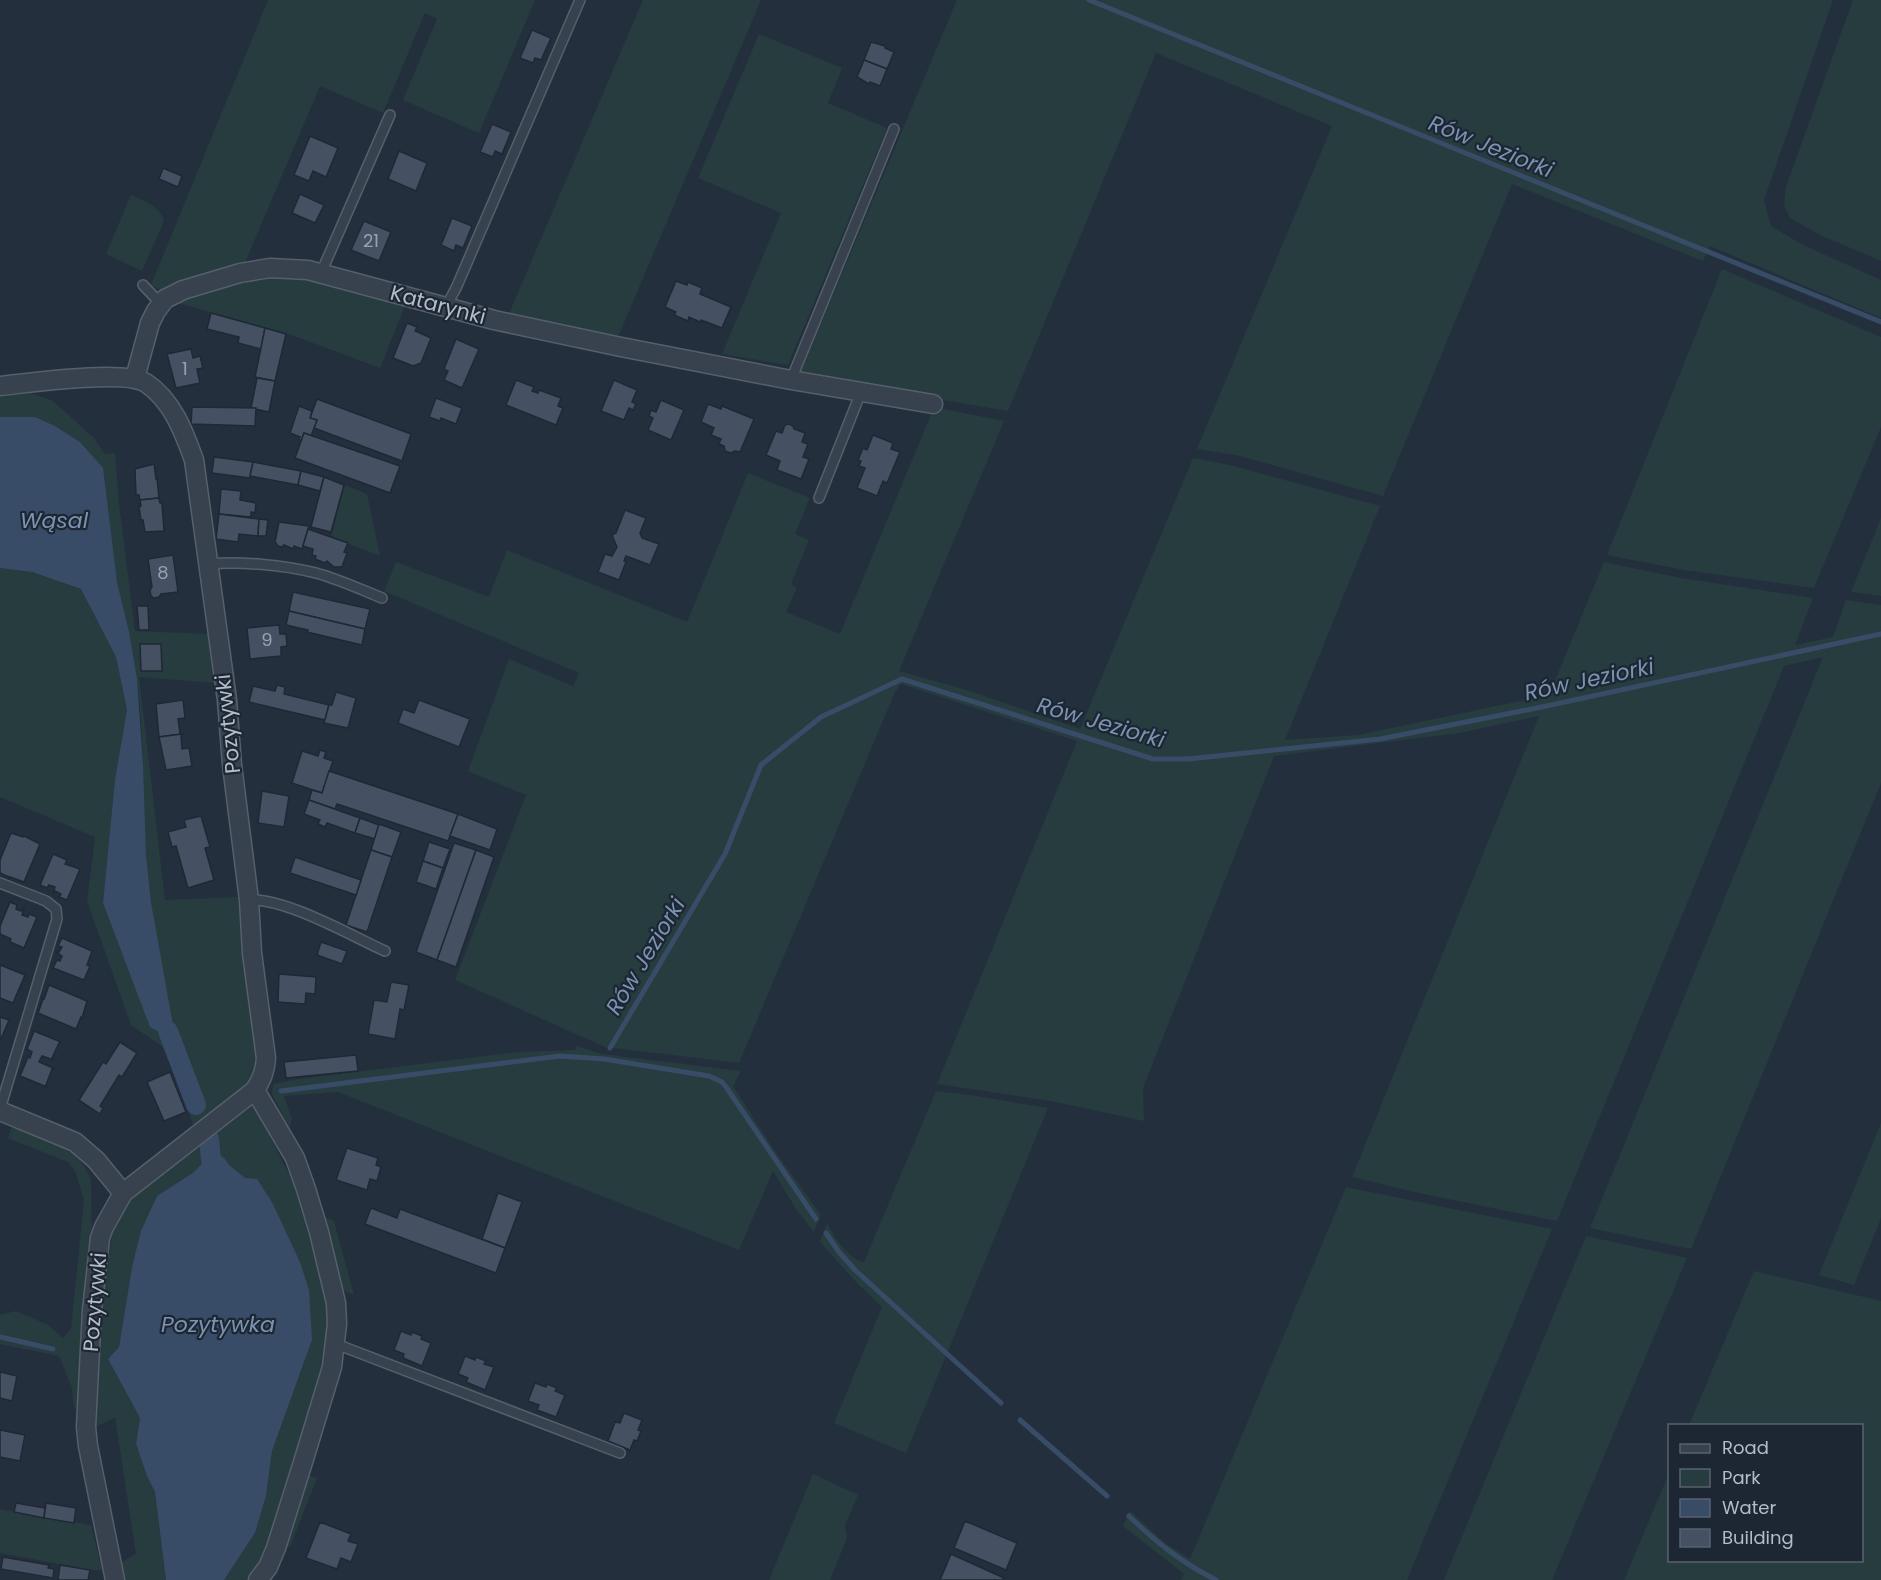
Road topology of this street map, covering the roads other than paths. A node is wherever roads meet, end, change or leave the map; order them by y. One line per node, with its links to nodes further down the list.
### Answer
1 (580, 0): 7 (lane)
2 (390, 115): 4 (lane)
3 (894, 129): 9 (lane)
4 (321, 273): 6 (street, Katarynki); 7 (street, Katarynki)
5 (143, 285): 6 (lane)
6 (160, 304): 8 (street)
7 (446, 307): 9 (street, Katarynki)
8 (135, 378): 10 (street); 14 (street, Pozytywki)
9 (790, 380): 11 (street, Katarynki)
10 (0, 386)
11 (861, 392): 12 (street, Katarynki); 13 (lane)
12 (933, 404)
13 (819, 498)
14 (208, 564): 15 (lane); 17 (street, Pozytywki)
15 (382, 598)
16 (0, 883): 20 (lane)
17 (249, 900): 18 (lane); 19 (street, Pozytywki)
18 (385, 951)
19 (255, 1090): 21 (street, Pozytywki); 22 (street)
20 (0, 1110): 21 (street)
21 (123, 1193): 24 (street, Pozytywki)
22 (336, 1344): 23 (lane); 25 (street)
23 (620, 1454)
24 (115, 1580)
25 (258, 1580)

